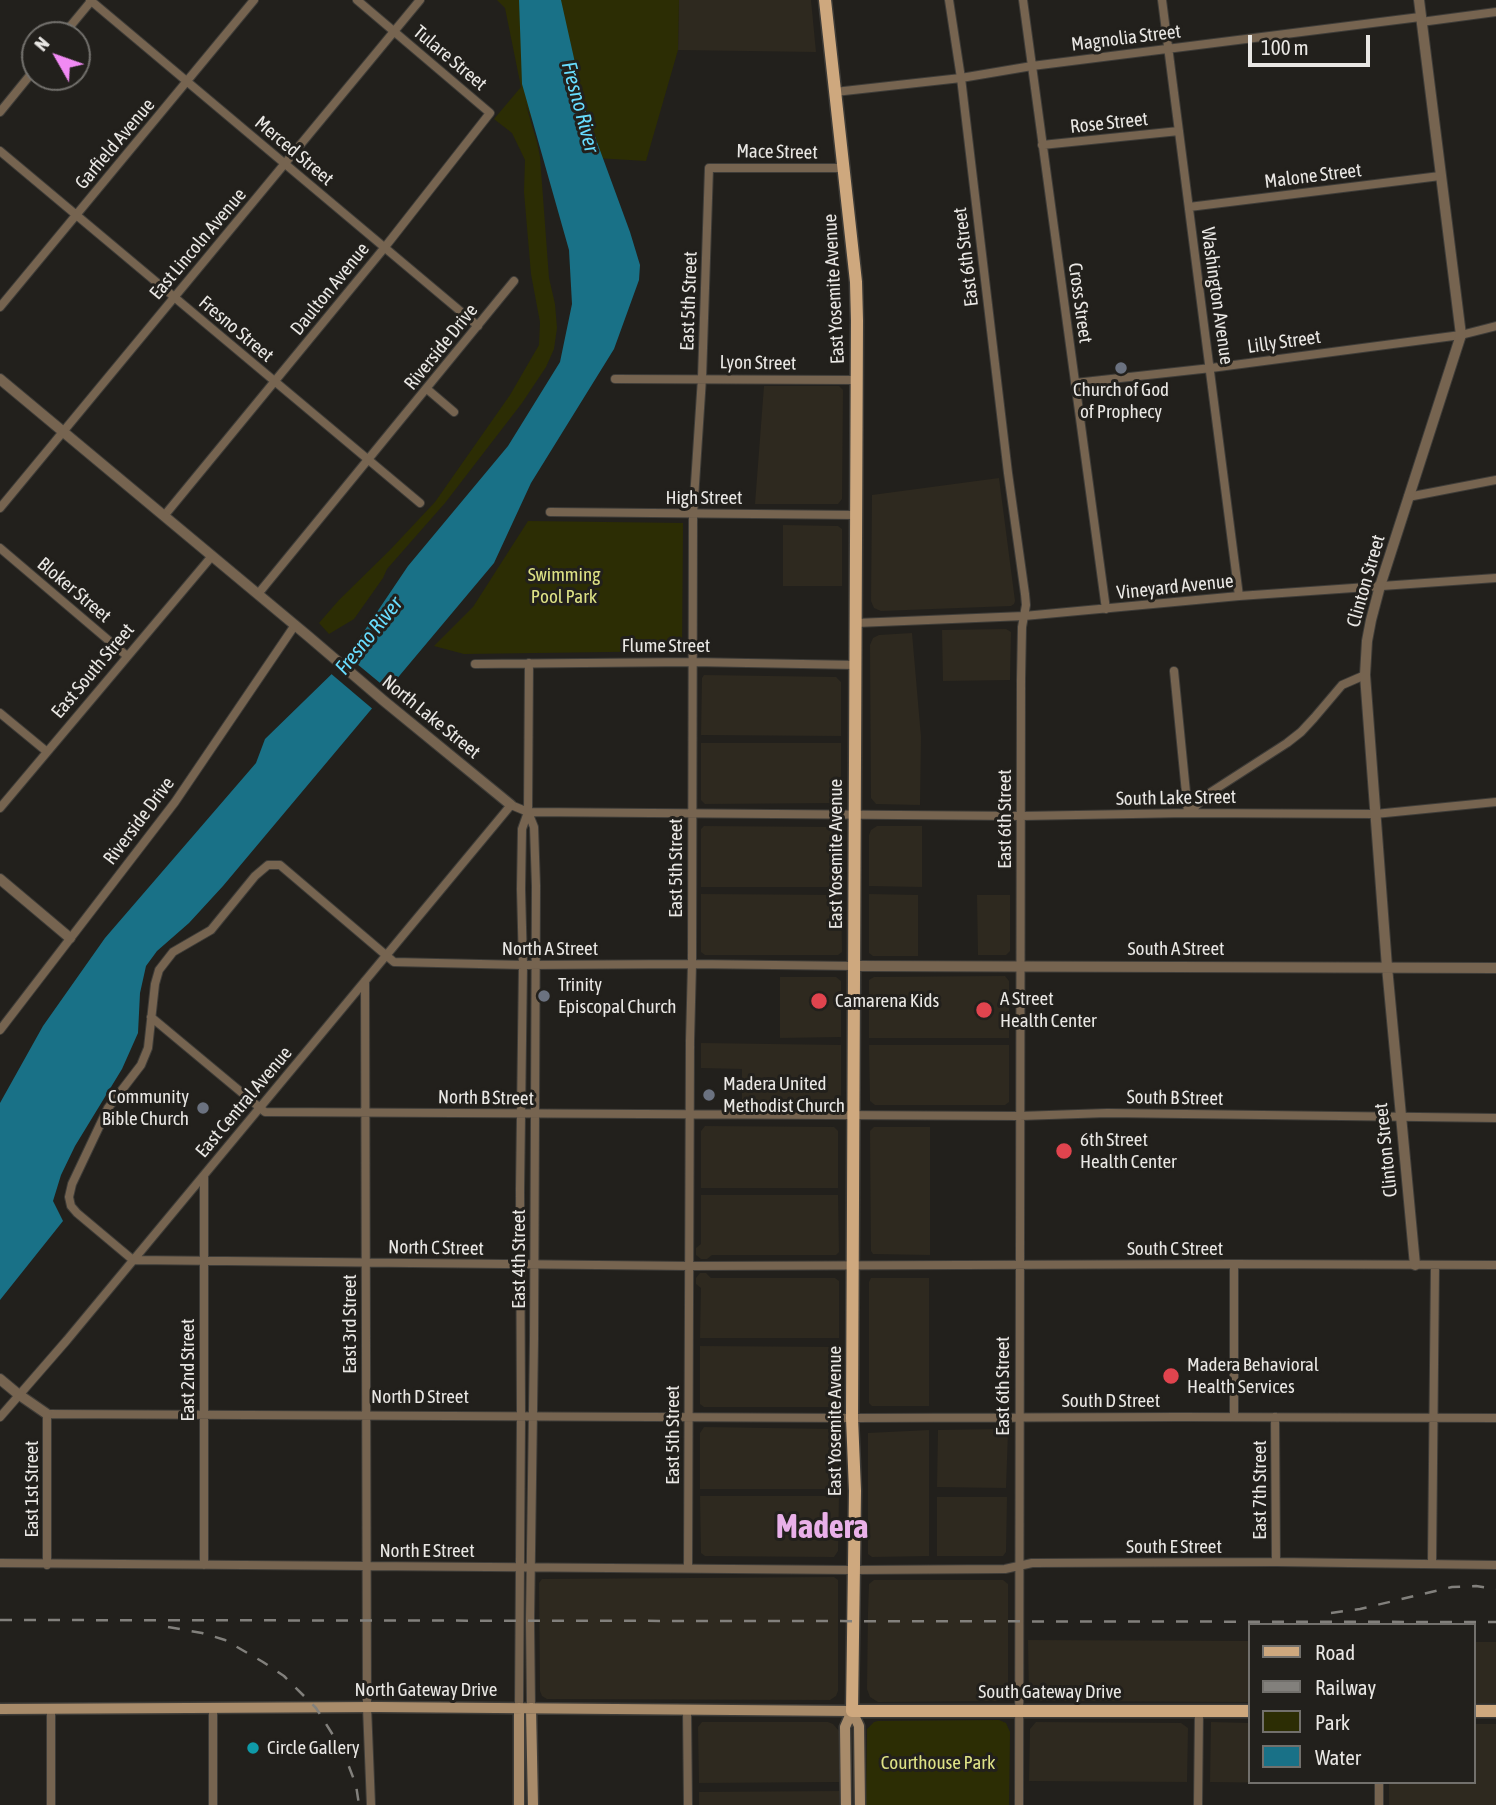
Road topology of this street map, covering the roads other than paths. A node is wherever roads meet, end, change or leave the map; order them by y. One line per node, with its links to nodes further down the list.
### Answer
1 (91, 0): 12 (street); 17 (street, Merced Street)
2 (254, 0): 17 (street, Garfield Avenue)
3 (357, 0): 13 (street, Tulare Street)
4 (420, 0): 13 (street, East Lincoln Avenue)
5 (825, 0): 19 (main road, East Yosemite Avenue)
6 (949, 0): 16 (street, East 6th Street)
7 (1023, 0): 15 (street, Cross Street)
8 (1162, 0): 14 (street, Washington Avenue)
9 (1419, 0): 11 (street, Clinton Street)
10 (1496, 12): 11 (street, Magnolia Street)
11 (1421, 20): 14 (street, Magnolia Street); 28 (street, Clinton Street)
12 (74, 21)
13 (394, 31): 21 (street, Tulare Street); 25 (street, East Lincoln Avenue)
14 (1169, 48): 15 (street, Magnolia Street); 22 (street, Washington Avenue)
15 (1032, 66): 16 (street, Magnolia Street); 23 (street, Cross Street)
16 (961, 78): 19 (street, Magnolia Street); 64 (street, East 6th Street)
17 (187, 82): 25 (street, Merced Street); 30 (street, Garfield Avenue)
18 (21, 86): 20 (street)
19 (835, 92): 27 (main road, East Yosemite Avenue)
20 (0, 112)
21 (490, 113): 31 (street, Daulton Avenue)
22 (1179, 131): 23 (street, Rose Street); 29 (street, Washington Avenue)
23 (1042, 145): 44 (street, Cross Street)
24 (0, 151): 30 (street, Fresno Street)
25 (285, 163): 31 (street, Merced Street); 33 (street, East Lincoln Avenue)
26 (709, 168): 27 (street, Mace Street); 39 (street, East 5th Street)
27 (844, 168): 42 (main road, East Yosemite Avenue)
28 (1440, 176): 29 (street, Malone Street); 37 (street, Clinton Street)
29 (1189, 207): 38 (street, Washington Avenue)
30 (76, 215): 33 (street, Fresno Street); 34 (street, Garfield Avenue)
31 (385, 247): 35 (street, Merced Street); 43 (street, Daulton Avenue)
32 (514, 281): 35 (street, Riverside Drive)
33 (174, 297): 43 (street, Fresno Street); 47 (street, East Lincoln Avenue)
34 (0, 307)
35 (478, 326): 45 (street, Riverside Drive)
36 (1496, 326): 37 (street, Lilly Street)
37 (1461, 335): 38 (street, Lilly Street); 50 (street, Clinton Street)
38 (1211, 368): 44 (street, Lilly Street); 62 (street, Washington Avenue)
39 (702, 378): 41 (street, Lyon Street); 42 (street, Lyon Street); 54 (street, East 5th Street)
40 (0, 379): 47 (street, North Lake Street)
41 (615, 379)
42 (858, 380): 55 (main road, East Yosemite Avenue)
43 (275, 381): 48 (street, Fresno Street); 56 (street, Daulton Avenue)
44 (1075, 383): 63 (street, Cross Street)
45 (427, 389): 46 (street); 48 (street, Riverside Drive)
46 (454, 412)
47 (63, 432): 52 (street, East Lincoln Avenue); 56 (street, North Lake Street)
48 (369, 460): 51 (street, Fresno Street); 61 (street, Riverside Drive)
49 (1496, 480): 50 (street)
50 (1408, 497): 60 (street, Clinton Street)
51 (420, 503)
52 (0, 508)
53 (550, 512): 54 (street, High Street)
54 (693, 514): 55 (street, High Street); 68 (street, East 5th Street)
55 (857, 515): 65 (main road, East Yosemite Avenue)
56 (164, 516): 58 (street, North Lake Street)
57 (0, 548): 67 (street, Bloker Street)
58 (212, 556): 61 (street, North Lake Street); 67 (street, East South Street)
59 (1496, 578): 60 (street, Vineyard Avenue)
60 (1380, 586): 62 (street, Vineyard Avenue); 73 (street, Clinton Street)
61 (258, 594): 66 (street, North Lake Street)
62 (1239, 596): 63 (street, Vineyard Avenue)
63 (1106, 609): 64 (street, Vineyard Avenue)
64 (1024, 616): 65 (street, Vineyard Avenue); 84 (street, East 6th Street)
65 (856, 623): 71 (main road, East Yosemite Avenue)
66 (295, 625): 77 (street, North Lake Street); 86 (street, Riverside Drive)
67 (127, 656): 75 (street, East South Street)
68 (692, 662): 69 (street, Flume Street); 71 (street, Flume Street); 81 (street, East 5th Street)
69 (529, 663): 70 (street, Flume Street); 79 (street, East 4th Street)
70 (475, 664)
71 (856, 666): 83 (main road, East Yosemite Avenue)
72 (1174, 671): 80 (street)
73 (1365, 675): 80 (street); 82 (street, Clinton Street)
74 (0, 713): 75 (street)
75 (46, 751): 78 (street, East South Street)
76 (1496, 802): 82 (street, South Lake Street)
77 (511, 805): 79 (street, North Lake Street); 87 (street, East Central Avenue)
78 (0, 808)
79 (528, 812): 81 (street, North Lake Street); 89 (street, East 4th Street); 90 (street, East 4th Street)
80 (1188, 813): 82 (street, South Lake Street); 84 (street, South Lake Street)
81 (692, 814): 83 (street, North Lake Street); 88 (street, East 5th Street)
82 (1375, 814): 93 (street, Clinton Street)
83 (855, 816): 84 (street, South Lake Street); 92 (main road, East Yosemite Avenue)
84 (1021, 816): 91 (street, East 6th Street)
85 (0, 879): 86 (street)
86 (70, 937): 97 (street, Riverside Drive)
87 (386, 956): 89 (street, North A Street); 95 (street, East Central Avenue); 96 (street, North A Street)
88 (692, 964): 90 (street, North A Street); 92 (street, North A Street); 102 (street, East 5th Street)
89 (523, 965): 90 (street, North A Street); 100 (street, East 4th Street)
90 (536, 965): 101 (street, East 4th Street)
91 (1020, 965): 92 (street, South A Street); 93 (street, South A Street); 104 (street, East 6th Street)
92 (856, 966): 103 (main road, East Yosemite Avenue)
93 (1387, 968): 94 (street, South A Street); 105 (street, Clinton Street)
94 (1496, 968)
95 (365, 981): 98 (street, East Central Avenue); 99 (street, East 3rd Street)
96 (151, 1017): 98 (street); 108 (street)
97 (0, 1030)
98 (259, 1108): 99 (street, North B Street); 107 (street, East Central Avenue)
99 (366, 1112): 100 (street, North B Street); 110 (street, East 3rd Street)
100 (521, 1114): 101 (street, North B Street); 112 (street, East 4th Street)
101 (536, 1114): 102 (street, North B Street); 113 (street, East 4th Street)
102 (690, 1115): 103 (street, North B Street); 117 (street, East 5th Street)
103 (854, 1116): 104 (street, South B Street); 118 (main road, East Yosemite Avenue)
104 (1020, 1116): 105 (street, South B Street); 119 (street, East 6th Street)
105 (1400, 1116): 106 (street, South B Street); 114 (street, Clinton Street)
106 (1496, 1118)
107 (204, 1175): 108 (street, East Central Avenue); 109 (street, East 2nd Street)
108 (133, 1260): 109 (street, North C Street); 121 (street, East Central Avenue)
109 (204, 1261): 110 (street, North C Street); 123 (street, East 2nd Street)
110 (366, 1262): 112 (street, North C Street); 124 (street, East 3rd Street)
111 (1234, 1264): 114 (street, South C Street); 119 (street, South C Street); 129 (street, East 7th Street)
112 (521, 1265): 113 (street, North C Street); 125 (street, East 4th Street)
113 (534, 1265): 117 (street, North C Street); 126 (street, East 4th Street)
114 (1415, 1265): 115 (street, South C Street)
115 (1435, 1265): 116 (street, South C Street); 133 (street)
116 (1496, 1265)
117 (690, 1266): 118 (street, North C Street); 128 (street, East 5th Street)
118 (854, 1266): 119 (street, South C Street); 130 (main road, East Yosemite Avenue)
119 (1019, 1266): 131 (street, East 6th Street)
120 (0, 1379): 121 (street)
121 (18, 1394): 122 (street); 127 (street, East Central Avenue)
122 (47, 1414): 123 (street, North D Street); 138 (street, East 1st Street)
123 (204, 1414): 124 (street, North D Street); 139 (street, East 2nd Street)
124 (366, 1415): 125 (street, North D Street); 142 (street, East 3rd Street)
125 (521, 1416): 126 (street, North D Street); 143 (street, East 4th Street)
126 (533, 1416): 128 (street, North D Street); 144 (street, East 4th Street)
127 (0, 1417)
128 (689, 1417): 130 (street, North D Street); 145 (street, East 5th Street)
129 (1234, 1417): 131 (street, South D Street); 132 (street, South D Street)
130 (852, 1418): 131 (street, South D Street); 146 (main road, East Yosemite Avenue)
131 (1019, 1418): 141 (street, East 6th Street)
132 (1275, 1418): 133 (street, South D Street); 135 (street, East 7th Street)
133 (1433, 1418): 134 (street, South D Street); 137 (street)
134 (1496, 1418)
135 (1276, 1562): 137 (street, South E Street); 141 (street, South E Street)
136 (0, 1563): 138 (street, North E Street)
137 (1432, 1563): 140 (street, South E Street)
138 (47, 1565): 139 (street, North E Street)
139 (204, 1565): 142 (street, North E Street)
140 (1496, 1565)
141 (1019, 1566): 146 (street, South E Street); 159 (street, East 6th Street)
142 (367, 1567): 143 (street, North E Street); 147 (street, East 3rd Street)
143 (520, 1567): 144 (street, North E Street); 148 (street, East 4th Street)
144 (531, 1567): 145 (street, North E Street); 149 (street, East 4th Street)
145 (688, 1568): 146 (street, North E Street)
146 (853, 1570): 154 (main road, East Yosemite Avenue)
147 (367, 1707): 148 (main road, North Gateway Drive); 152 (main road, North Gateway Drive); 163 (street, East 3rd Street)
148 (519, 1708): 149 (main road, North Gateway Drive); 164 (main road)
149 (531, 1708): 153 (main road, North Gateway Drive); 165 (main road)
150 (0, 1709): 151 (main road, North Gateway Drive)
151 (51, 1709): 152 (main road, North Gateway Drive); 161 (street)
152 (213, 1709): 162 (street)
153 (687, 1710): 154 (main road, North Gateway Drive); 166 (street)
154 (852, 1711): 159 (main road, South Gateway Drive); 167 (main road); 168 (main road)
155 (1199, 1711): 156 (main road, South Gateway Drive); 159 (main road, South Gateway Drive); 170 (street)
156 (1248, 1711)
157 (1475, 1711): 158 (main road)
158 (1496, 1711)
159 (1018, 1712): 169 (street, East 6th Street)
160 (1379, 1784): 171 (street)
161 (51, 1805)
162 (213, 1805)
163 (371, 1805)
164 (519, 1805)
165 (533, 1805)
166 (688, 1805)
167 (846, 1805)
168 (860, 1805)
169 (1019, 1805)
170 (1198, 1805)
171 (1379, 1805)

